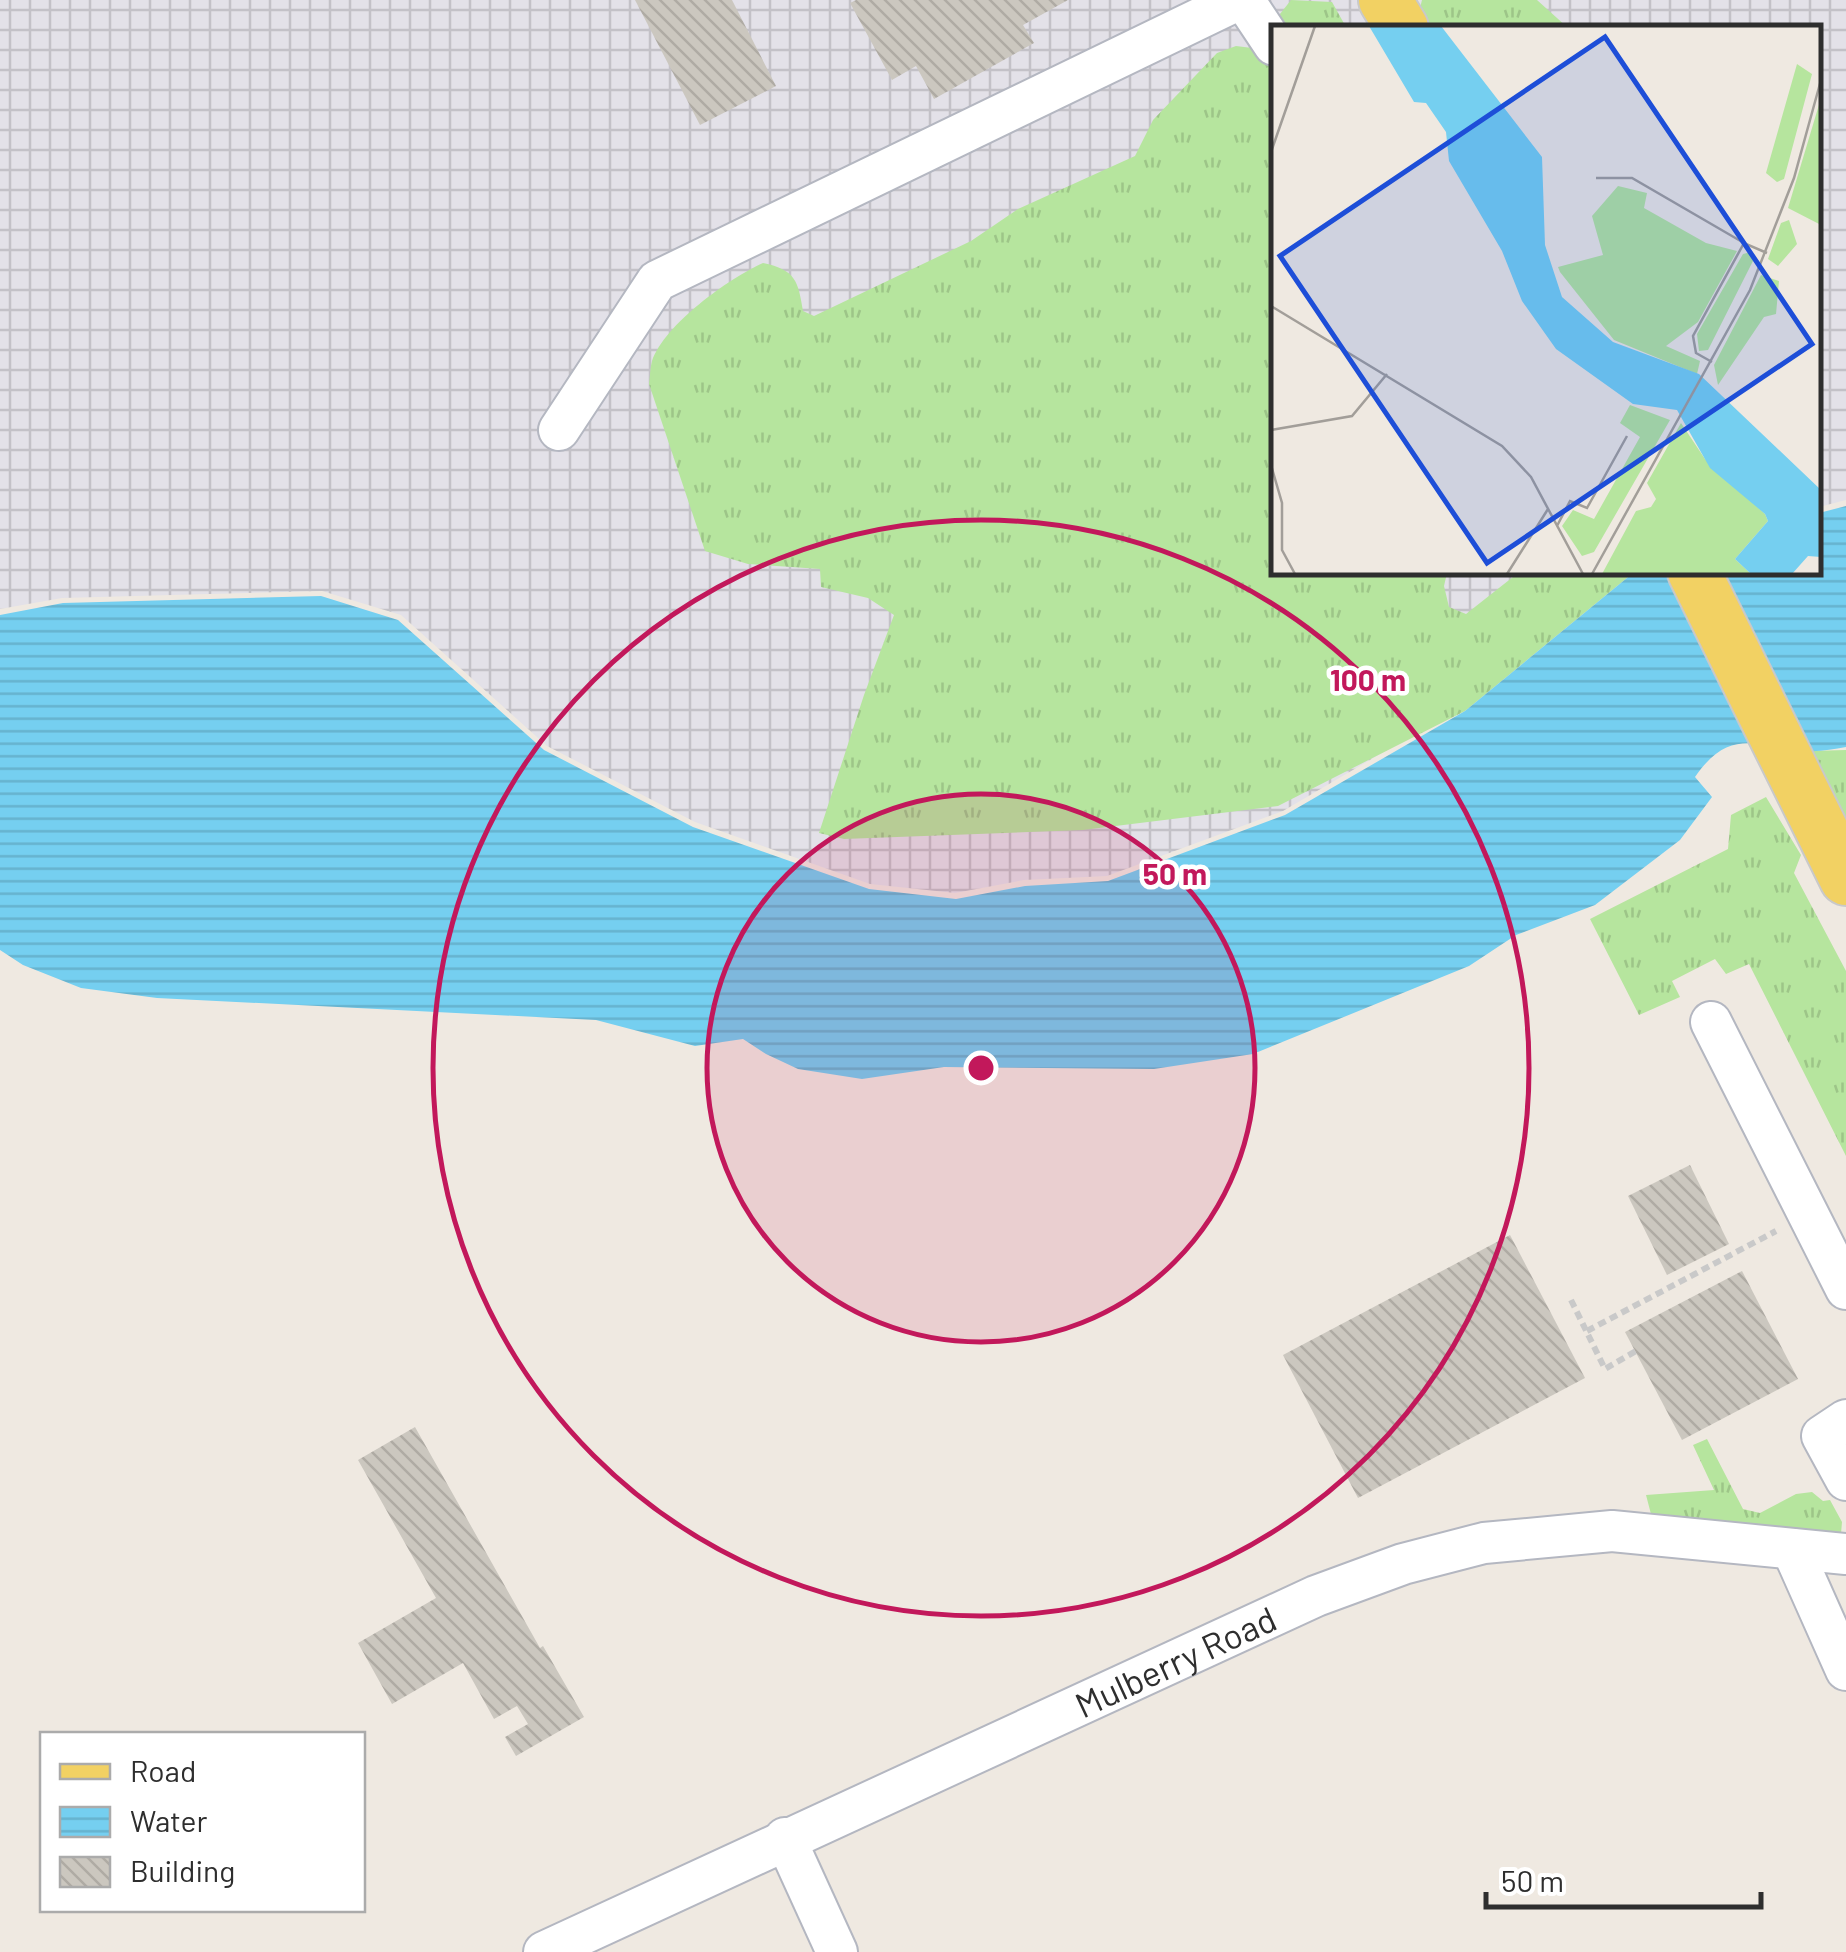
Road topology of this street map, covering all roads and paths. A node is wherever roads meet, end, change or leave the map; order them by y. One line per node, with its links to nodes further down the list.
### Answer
1 (1241, 0): 4 (street); 5 (street)
2 (1386, 0): 3 (main road)
3 (1400, 25)
4 (1271, 41)
5 (559, 430)
6 (1695, 575): 7 (main road)
7 (1836, 860)
8 (1710, 1022): 9 (street)
9 (1808, 1214): 10 (street); 12 (path)
10 (1846, 1289)
11 (1571, 1300): 12 (path)
12 (1587, 1332): 13 (path)
13 (1636, 1352)
14 (1846, 1420): 15 (street)
15 (1846, 1480)
16 (1792, 1549): 17 (street, Mulberry Road); 18 (street); 19 (street, Mulberry Road)
17 (1846, 1554)
18 (1846, 1670)
19 (785, 1838): 20 (street, Mulberry Road); 21 (street)
20 (544, 1952)
21 (837, 1952)

